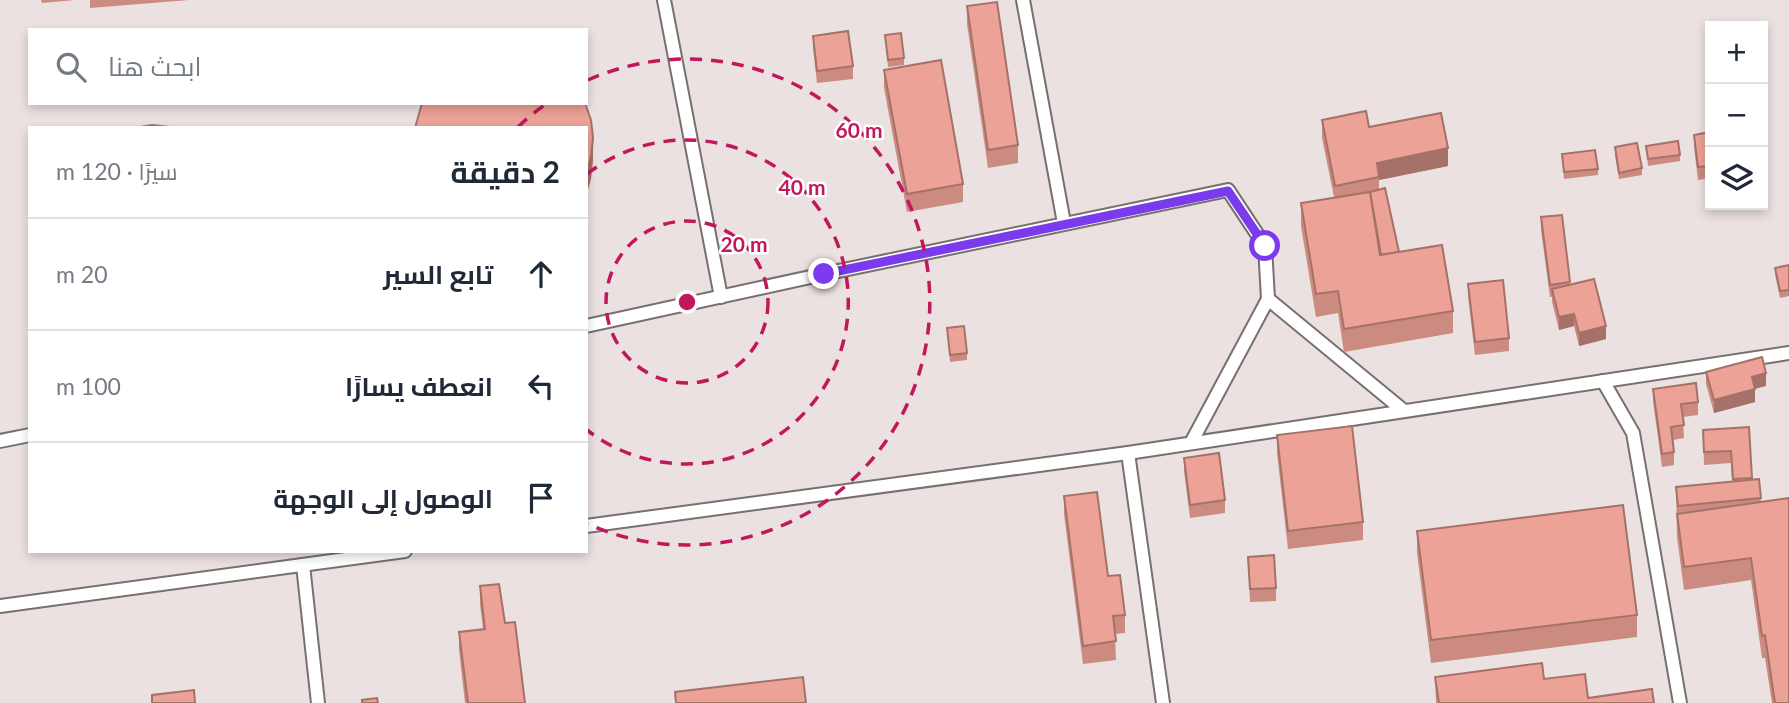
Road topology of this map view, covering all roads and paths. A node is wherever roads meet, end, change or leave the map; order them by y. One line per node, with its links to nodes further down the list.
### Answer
1 (664, 0): 4 (lane)
2 (1023, 0): 3 (lane)
3 (1064, 223): 4 (lane); 5 (lane)
4 (721, 297): 6 (lane)
5 (1268, 299): 9 (lane); 12 (lane)
6 (588, 327)
7 (1789, 353): 8 (lane)
8 (1603, 381): 9 (lane); 20 (lane)
9 (1404, 411): 12 (lane)
10 (28, 435): 11 (lane)
11 (0, 440)
12 (1191, 443): 13 (lane)
13 (1128, 453): 14 (lane); 19 (lane)
14 (588, 526)
15 (390, 553): 16 (lane)
16 (303, 565): 17 (lane); 18 (lane)
17 (0, 606)
18 (318, 703)
19 (1163, 703)
20 (1680, 703)

